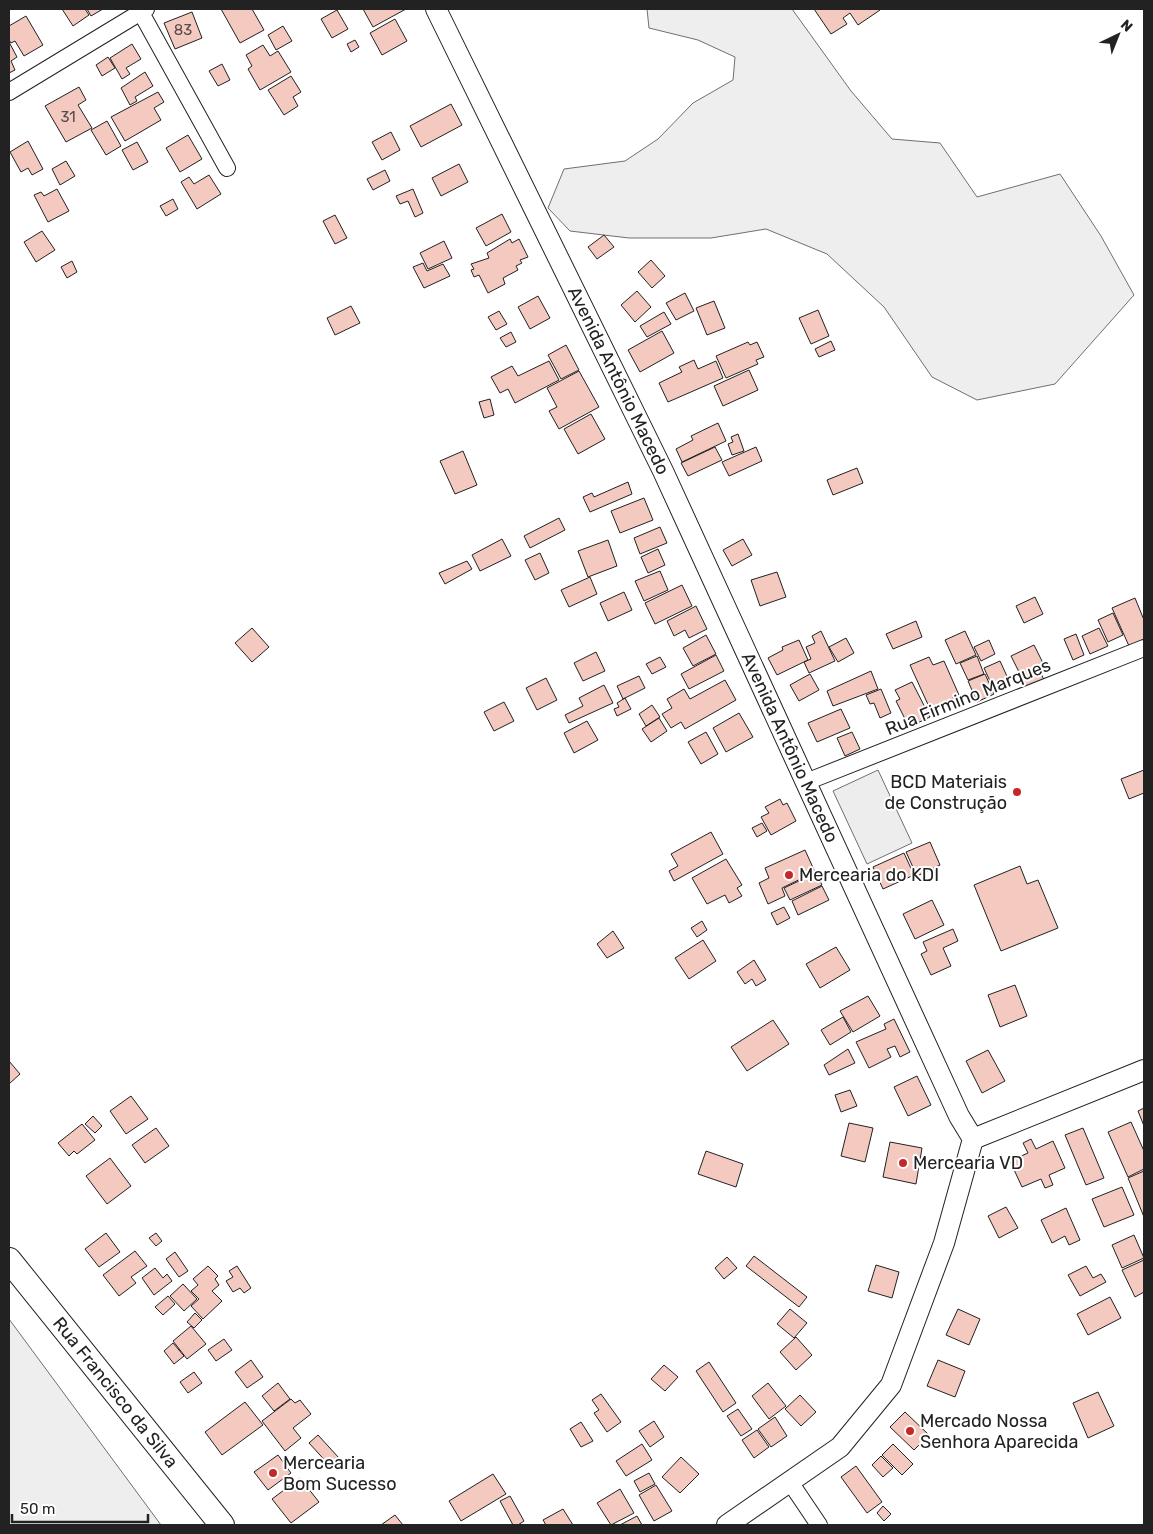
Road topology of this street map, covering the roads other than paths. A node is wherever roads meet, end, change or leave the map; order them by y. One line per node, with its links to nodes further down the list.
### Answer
1 (436, 9): 6 (street, Avenida Antônio Macedo)
2 (142, 10): 3 (street); 4 (street)
3 (9, 92)
4 (227, 168)
5 (1144, 648): 6 (street, Rua Firmino Marques)
6 (806, 782): 8 (street, Avenida Antônio Macedo)
7 (1144, 1070): 8 (street)
8 (973, 1139): 10 (street)
9 (9, 1260): 11 (main road, Rua Francisco da Silva)
10 (790, 1482): 12 (street); 13 (street)
11 (222, 1525)
12 (727, 1525)
13 (819, 1525)

